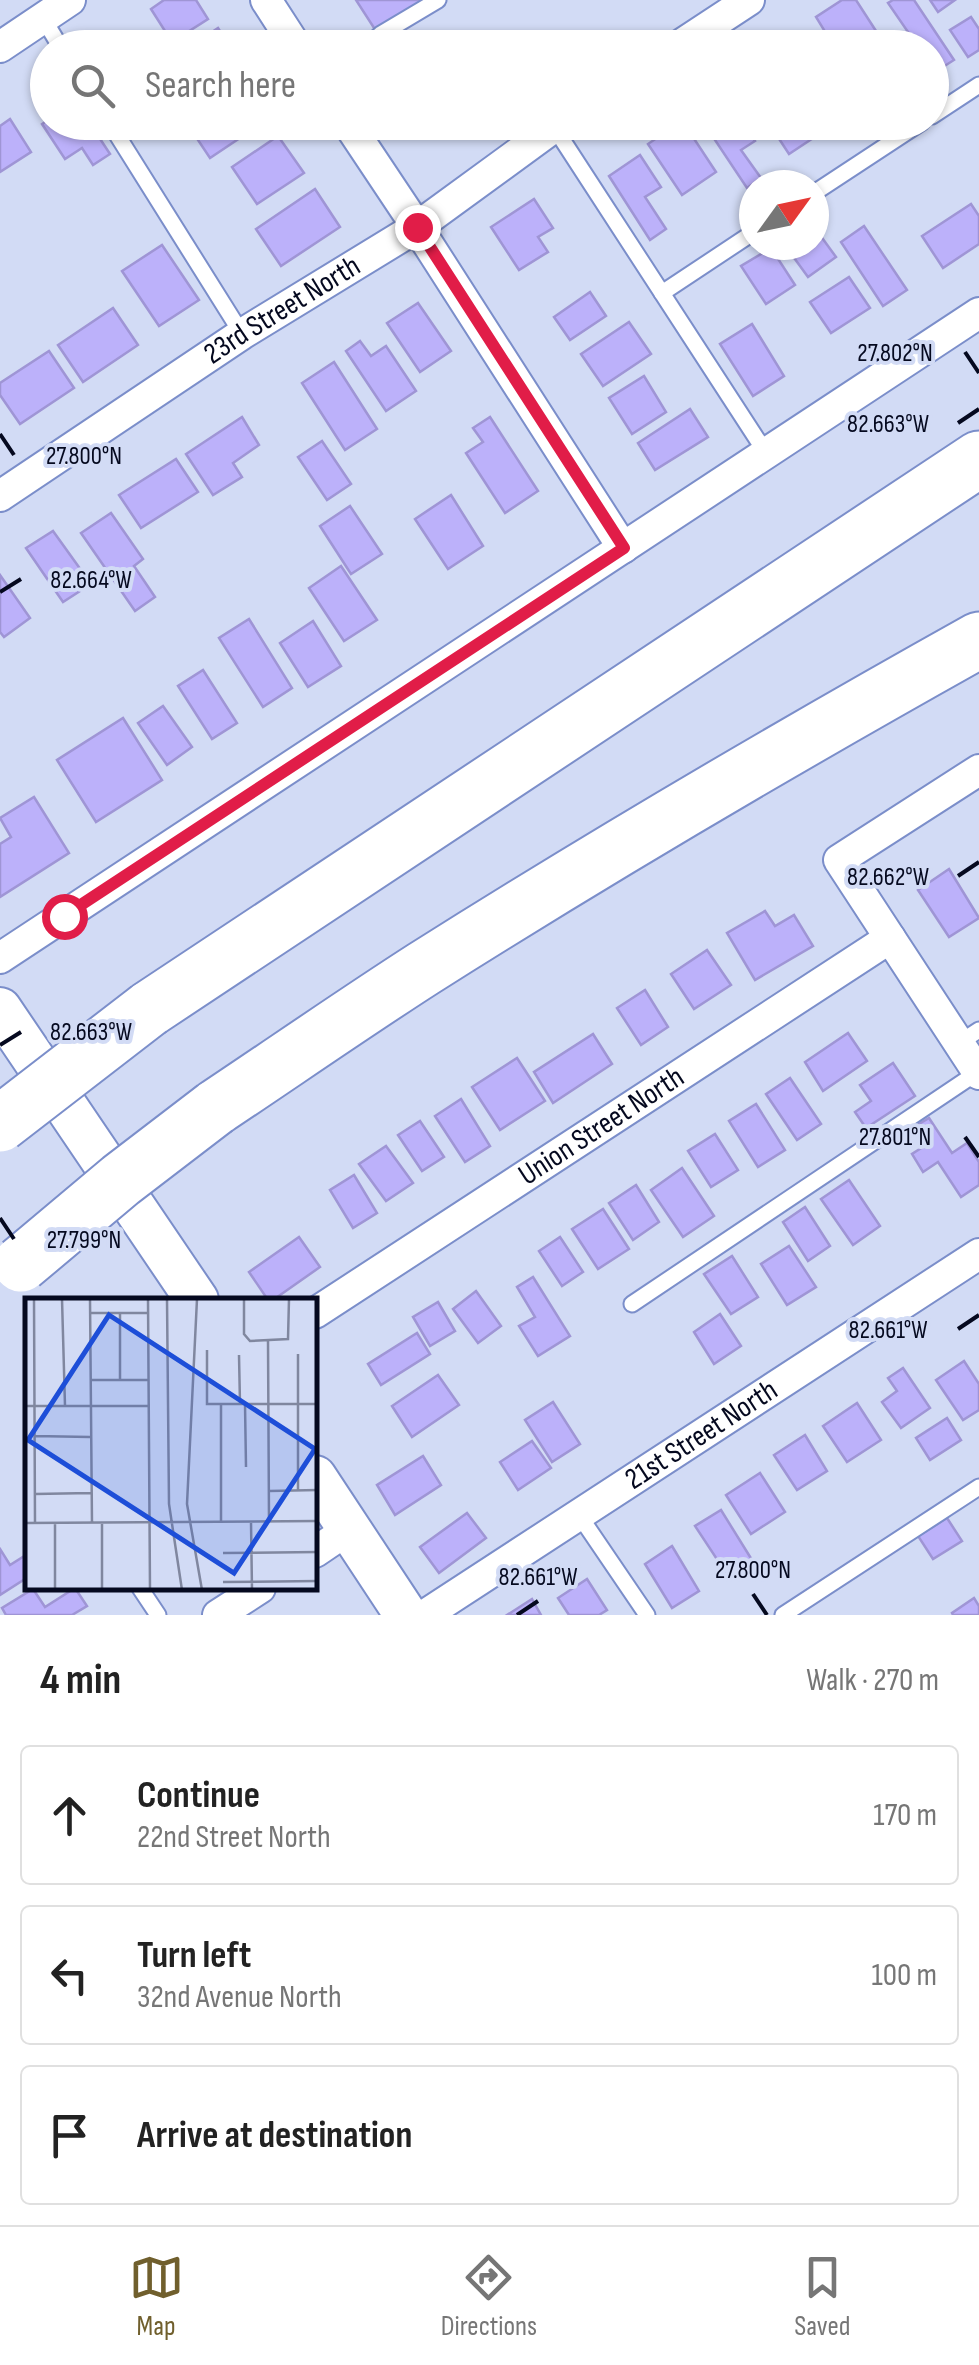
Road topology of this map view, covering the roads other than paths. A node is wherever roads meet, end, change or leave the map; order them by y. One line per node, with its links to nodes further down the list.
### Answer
1 (70, 0): 5 (street)
2 (266, 0): 7 (street)
3 (438, 0): 8 (lane)
4 (748, 0): 9 (street)
5 (42, 18): 6 (lane); 10 (street)
6 (50, 30)
7 (285, 30)
8 (388, 30)
9 (703, 30)
10 (0, 47)
11 (979, 85): 12 (lane)
12 (949, 105)
13 (119, 140): 23 (lane)
14 (359, 140): 19 (street)
15 (536, 140): 19 (street, 23rd Street North)
16 (566, 140): 21 (lane)
17 (895, 140): 18 (lane)
18 (829, 183)
19 (417, 227): 23 (street, 23rd Street North); 27 (street)
20 (739, 242): 21 (lane)
21 (662, 292): 24 (lane)
22 (979, 313): 24 (street)
23 (242, 334): 26 (street, 23rd Street North)
24 (766, 454): 27 (street)
25 (979, 459): 35 (highway, bridge)
26 (0, 496)
27 (624, 548): 31 (street)
28 (979, 640): 37 (highway, bridge)
29 (979, 770): 30 (street)
30 (890, 938): 33 (street); 40 (street, Union Street North)
31 (0, 958)
32 (0, 1009): 38 (street)
33 (969, 1037): 34 (street)
34 (978, 1073): 39 (lane)
35 (0, 1124)
36 (979, 1254): 43 (street, 21st Street North)
37 (11, 1274)
38 (197, 1298)
39 (632, 1304)
40 (318, 1311)
41 (979, 1487): 52 (lane)
42 (318, 1488): 44 (street)
43 (579, 1515): 50 (street, 21st Street North); 51 (lane)
44 (332, 1540): 49 (street)
45 (141, 1590): 47 (lane)
46 (257, 1590): 48 (street)
47 (158, 1615)
48 (218, 1615)
49 (406, 1615)
50 (425, 1615)
51 (647, 1615)
52 (783, 1615)

